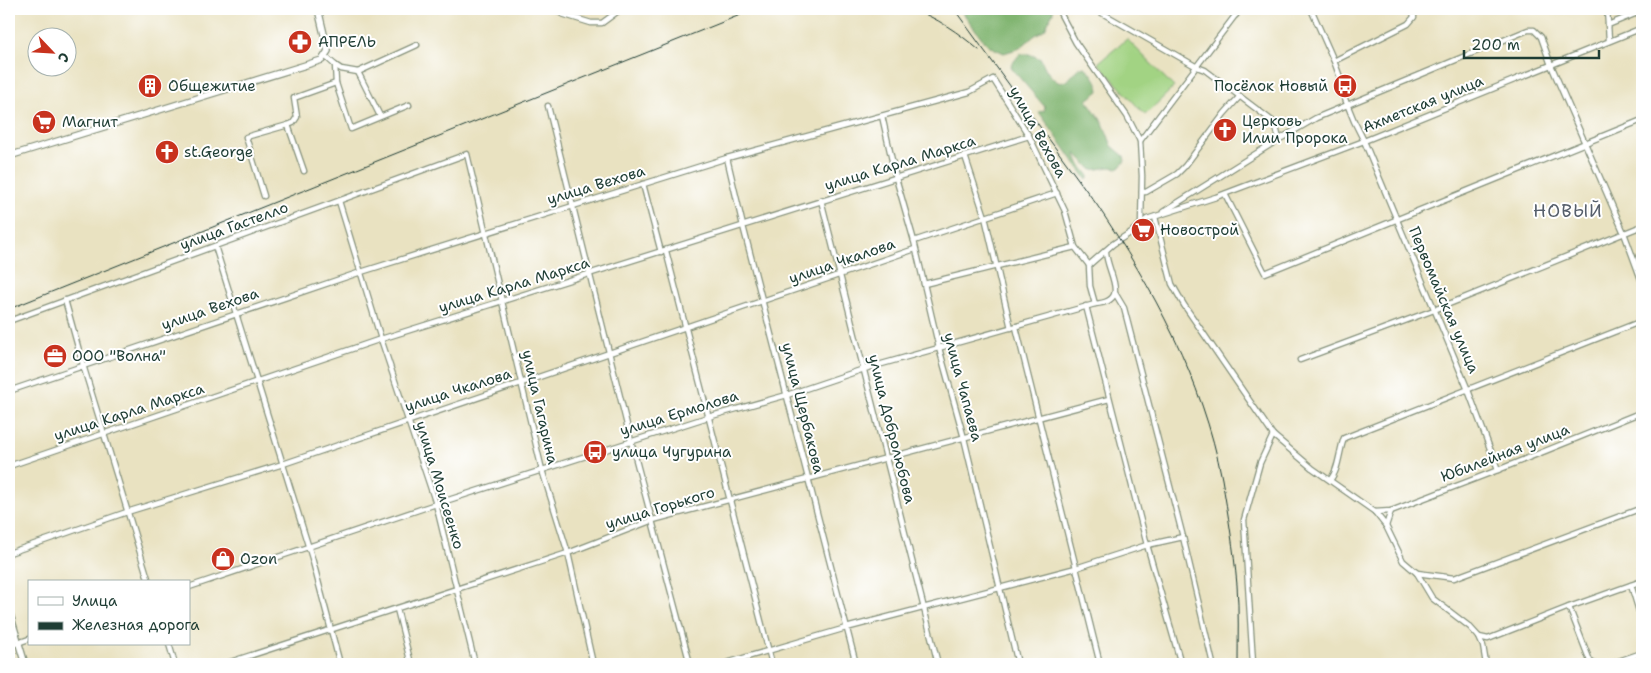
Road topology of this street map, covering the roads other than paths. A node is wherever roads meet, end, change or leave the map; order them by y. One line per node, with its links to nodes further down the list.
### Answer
1 (318, 9): 17 (main road)
2 (557, 9): 3 (street)
3 (621, 9)
4 (1058, 9): 34 (street)
5 (1095, 9): 21 (street)
6 (1230, 9): 12 (street)
7 (1240, 9): 12 (street)
8 (1311, 9): 18 (street, Первомайская улица)
9 (1413, 9): 18 (street)
10 (1607, 9): 13 (street)
11 (1642, 11): 13 (street)
12 (1236, 14): 21 (street)
13 (1608, 25): 15 (street)
14 (1642, 28): 15 (street, Ахметская улица)
15 (1609, 40): 20 (street, Ахметская улица)
16 (417, 45): 22 (street)
17 (326, 57): 19 (street); 38 (main road)
18 (1334, 61): 25 (street, Первомайская улица)
19 (335, 64): 22 (street); 23 (street)
20 (1551, 65): 25 (street); 35 (street, Ахметская улица); 36 (street)
21 (1197, 67): 24 (street); 34 (street)
22 (358, 72): 28 (street)
23 (336, 84): 28 (street); 31 (street)
24 (1240, 96): 33 (street); 44 (street)
25 (1347, 104): 33 (street); 35 (street, Первомайская улица)
26 (410, 105): 28 (street)
27 (548, 106): 50 (street)
28 (380, 116)
29 (882, 116): 32 (street, улица Вехова); 40 (street, улица Вехова); 42 (street, улица Чапаева)
30 (1642, 120): 36 (street)
31 (288, 125): 41 (street); 47 (street)
32 (1029, 136): 39 (street, улица Карла Маркса); 45 (street, улица Вехова)
33 (1279, 139): 51 (street)
34 (1140, 141): 44 (street)
35 (1364, 141): 46 (street, Ахметская улица); 53 (street, Первомайская улица)
36 (1585, 142): 53 (street); 58 (street)
37 (467, 154): 49 (street, улица Гастелло); 57 (street, улица Гагарина)
38 (9, 156)
39 (965, 156): 42 (street, улица Карла Маркса); 52 (street)
40 (727, 158): 43 (street, улица Вехова); 55 (street, улица Щербакова)
41 (304, 171)
42 (896, 178): 48 (street, улица Карла Маркса); 59 (street, улица Чапаева)
43 (643, 184): 50 (street, улица Вехова); 64 (street)
44 (1142, 192): 54 (street)
45 (1057, 193): 52 (street, улица Чкалова); 61 (street, улица Вехова)
46 (1225, 194): 51 (street, Ахметская улица); 53 (street)
47 (264, 196)
48 (821, 200): 55 (street, улица Карла Маркса); 69 (street, улица Добролюбова)
49 (339, 201): 60 (street, улица Гастелло); 67 (street, улица Моисеенко)
50 (573, 206): 57 (street, улица Вехова); 68 (street)
51 (1156, 216): 54 (street, Ахметская улица); 101 (street)
52 (985, 217): 59 (street, улица Чкалова); 66 (street)
53 (1396, 219): 78 (street, Первомайская улица)
54 (1141, 224): 63 (street, Ахметская улица)
55 (743, 226): 64 (street, улица Карла Маркса); 74 (street, улица Щербакова)
56 (1642, 226): 58 (street)
57 (486, 233): 67 (street, улица Вехова); 75 (street, улица Гагарина)
58 (1624, 234): 70 (street); 78 (street)
59 (914, 241): 62 (street, улица Чапаева)
60 (215, 246): 73 (street, улица Гастелло); 79 (street)
61 (1075, 247): 65 (street, улица Вехова); 66 (street)
62 (915, 249): 69 (street, улица Чкалова); 71 (street, улица Чапаева)
63 (1106, 250): 65 (street, Ахметская улица); 72 (street)
64 (664, 251): 68 (street, улица Карла Маркса); 82 (street)
65 (1089, 265): 76 (street)
66 (996, 267): 71 (street); 83 (street)
67 (362, 272): 79 (street, улица Вехова); 84 (street, улица Моисеенко)
68 (590, 274): 75 (street, улица Карла Маркса); 86 (street)
69 (840, 274): 74 (street, улица Чкалова); 89 (street, улица Добролюбова)
70 (1642, 282)
71 (924, 284): 85 (street, улица Чапаева)
72 (1115, 293): 76 (street, улица Ермолова); 119 (street)
73 (65, 300): 80 (street, улица Гастелло); 88 (street)
74 (763, 301): 82 (street, улица Чкалова); 94 (street, улица Щербакова)
75 (502, 302): 84 (street, улица Карла Маркса); 90 (street, улица Гагарина)
76 (1095, 304): 77 (street, улица Ермолова)
77 (1086, 306): 83 (street, улица Ермолова); 95 (street)
78 (1434, 310): 87 (street); 92 (street, Первомайская улица)
79 (237, 313): 88 (street, улица Вехова); 91 (street)
80 (9, 321)
81 (1642, 321): 92 (street)
82 (686, 327): 86 (street, улица Чкалова); 97 (street)
83 (1014, 327): 85 (street, улица Ермолова); 98 (street)
84 (381, 340): 91 (street, улица Карла Маркса); 99 (street, улица Моисеенко)
85 (939, 348): 89 (street, улица Ермолова); 102 (street, улица Чапаева)
86 (610, 352): 90 (street, улица Чкалова); 103 (street)
87 (1300, 360)
88 (82, 366): 93 (street, улица Вехова); 100 (street)
89 (864, 369): 94 (street, улица Ермолова); 104 (street, улица Добролюбова)
90 (521, 382): 99 (street, улица Чкалова); 107 (street, улица Гагарина)
91 (256, 383): 100 (street, улица Карла Маркса); 105 (street)
92 (1468, 390): 108 (street, Первомайская улица); 110 (street)
93 (9, 391)
94 (787, 395): 97 (street, улица Ермолова); 109 (street, улица Щербакова)
95 (1109, 399): 98 (street, улица Горького); 120 (street)
96 (1642, 412): 108 (street, Юбилейная улица)
97 (708, 417): 103 (street, улица Ермолова); 111 (street)
98 (1038, 418): 102 (street, улица Горького); 124 (street)
99 (408, 420): 105 (street, улица Чкалова); 112 (street, улица Моисеенко)
100 (103, 433): 106 (street, улица Карла Маркса); 115 (street)
101 (1273, 435): 110 (street); 162 (street)
102 (964, 438): 104 (street, улица Горького); 130 (street, улица Чапаева)
103 (631, 440): 107 (street, улица Ермолова); 117 (street)
104 (886, 458): 109 (street, улица Горького); 134 (street, улица Добролюбова)
105 (283, 464): 115 (street, улица Чкалова); 121 (street)
106 (9, 466)
107 (542, 470): 112 (street, улица Ермолова); 123 (street, улица Гагарина)
108 (1498, 470): 114 (street, Юбилейная улица)
109 (808, 479): 111 (street, улица Горького); 137 (street, улица Щербакова)
110 (1330, 480): 116 (street)
111 (730, 500): 117 (street, улица Горького); 144 (street)
112 (436, 504): 121 (street, улица Ермолова); 131 (street, улица Моисеенко)
113 (1642, 508): 125 (street)
114 (1391, 511): 116 (street, Юбилейная улица); 118 (street)
115 (127, 512): 122 (street, улица Чкалова); 126 (street)
116 (1375, 512): 118 (street)
117 (652, 520): 123 (street, улица Горького); 153 (street)
118 (1386, 526): 125 (street)
119 (1183, 537): 120 (street); 161 (street)
120 (1147, 545): 124 (street); 160 (street)
121 (308, 547): 129 (street, улица Ермолова); 138 (street)
122 (9, 553)
123 (568, 553): 131 (street, улица Горького); 152 (street, улица Гагарина)
124 (1076, 568): 130 (street); 159 (street)
125 (1416, 573): 139 (street)
126 (148, 580)
127 (1642, 581): 128 (street)
128 (1631, 585): 132 (street); 136 (street)
129 (190, 587)
130 (1000, 588): 134 (street); 158 (street, улица Чапаева)
131 (456, 589): 133 (street, улица Горького); 151 (street, улица Моисеенко)
132 (1569, 607): 139 (street); 164 (street)
133 (397, 608): 138 (street, улица Горького); 150 (street)
134 (924, 608): 137 (street); 157 (street, улица Добролюбова)
135 (9, 611): 141 (main road)
136 (1642, 620)
137 (846, 628): 144 (street); 156 (street, улица Щербакова)
138 (331, 630): 148 (street, улица Горького); 149 (street)
139 (1479, 637): 163 (street)
140 (28, 639): 141 (street)
141 (18, 643): 142 (street); 146 (main road)
142 (9, 646)
143 (170, 646): 147 (street)
144 (769, 651): 154 (street); 155 (street)
145 (1642, 653): 165 (street)
146 (25, 664)
147 (175, 664)
148 (224, 664)
149 (340, 664)
150 (412, 664)
151 (475, 664)
152 (593, 664)
153 (690, 664)
154 (723, 664)
155 (772, 664)
156 (856, 664)
157 (938, 664)
158 (1018, 664)
159 (1100, 664)
160 (1181, 664)
161 (1213, 664)
162 (1253, 664)
163 (1486, 664)
164 (1594, 664)
165 (1610, 664)

